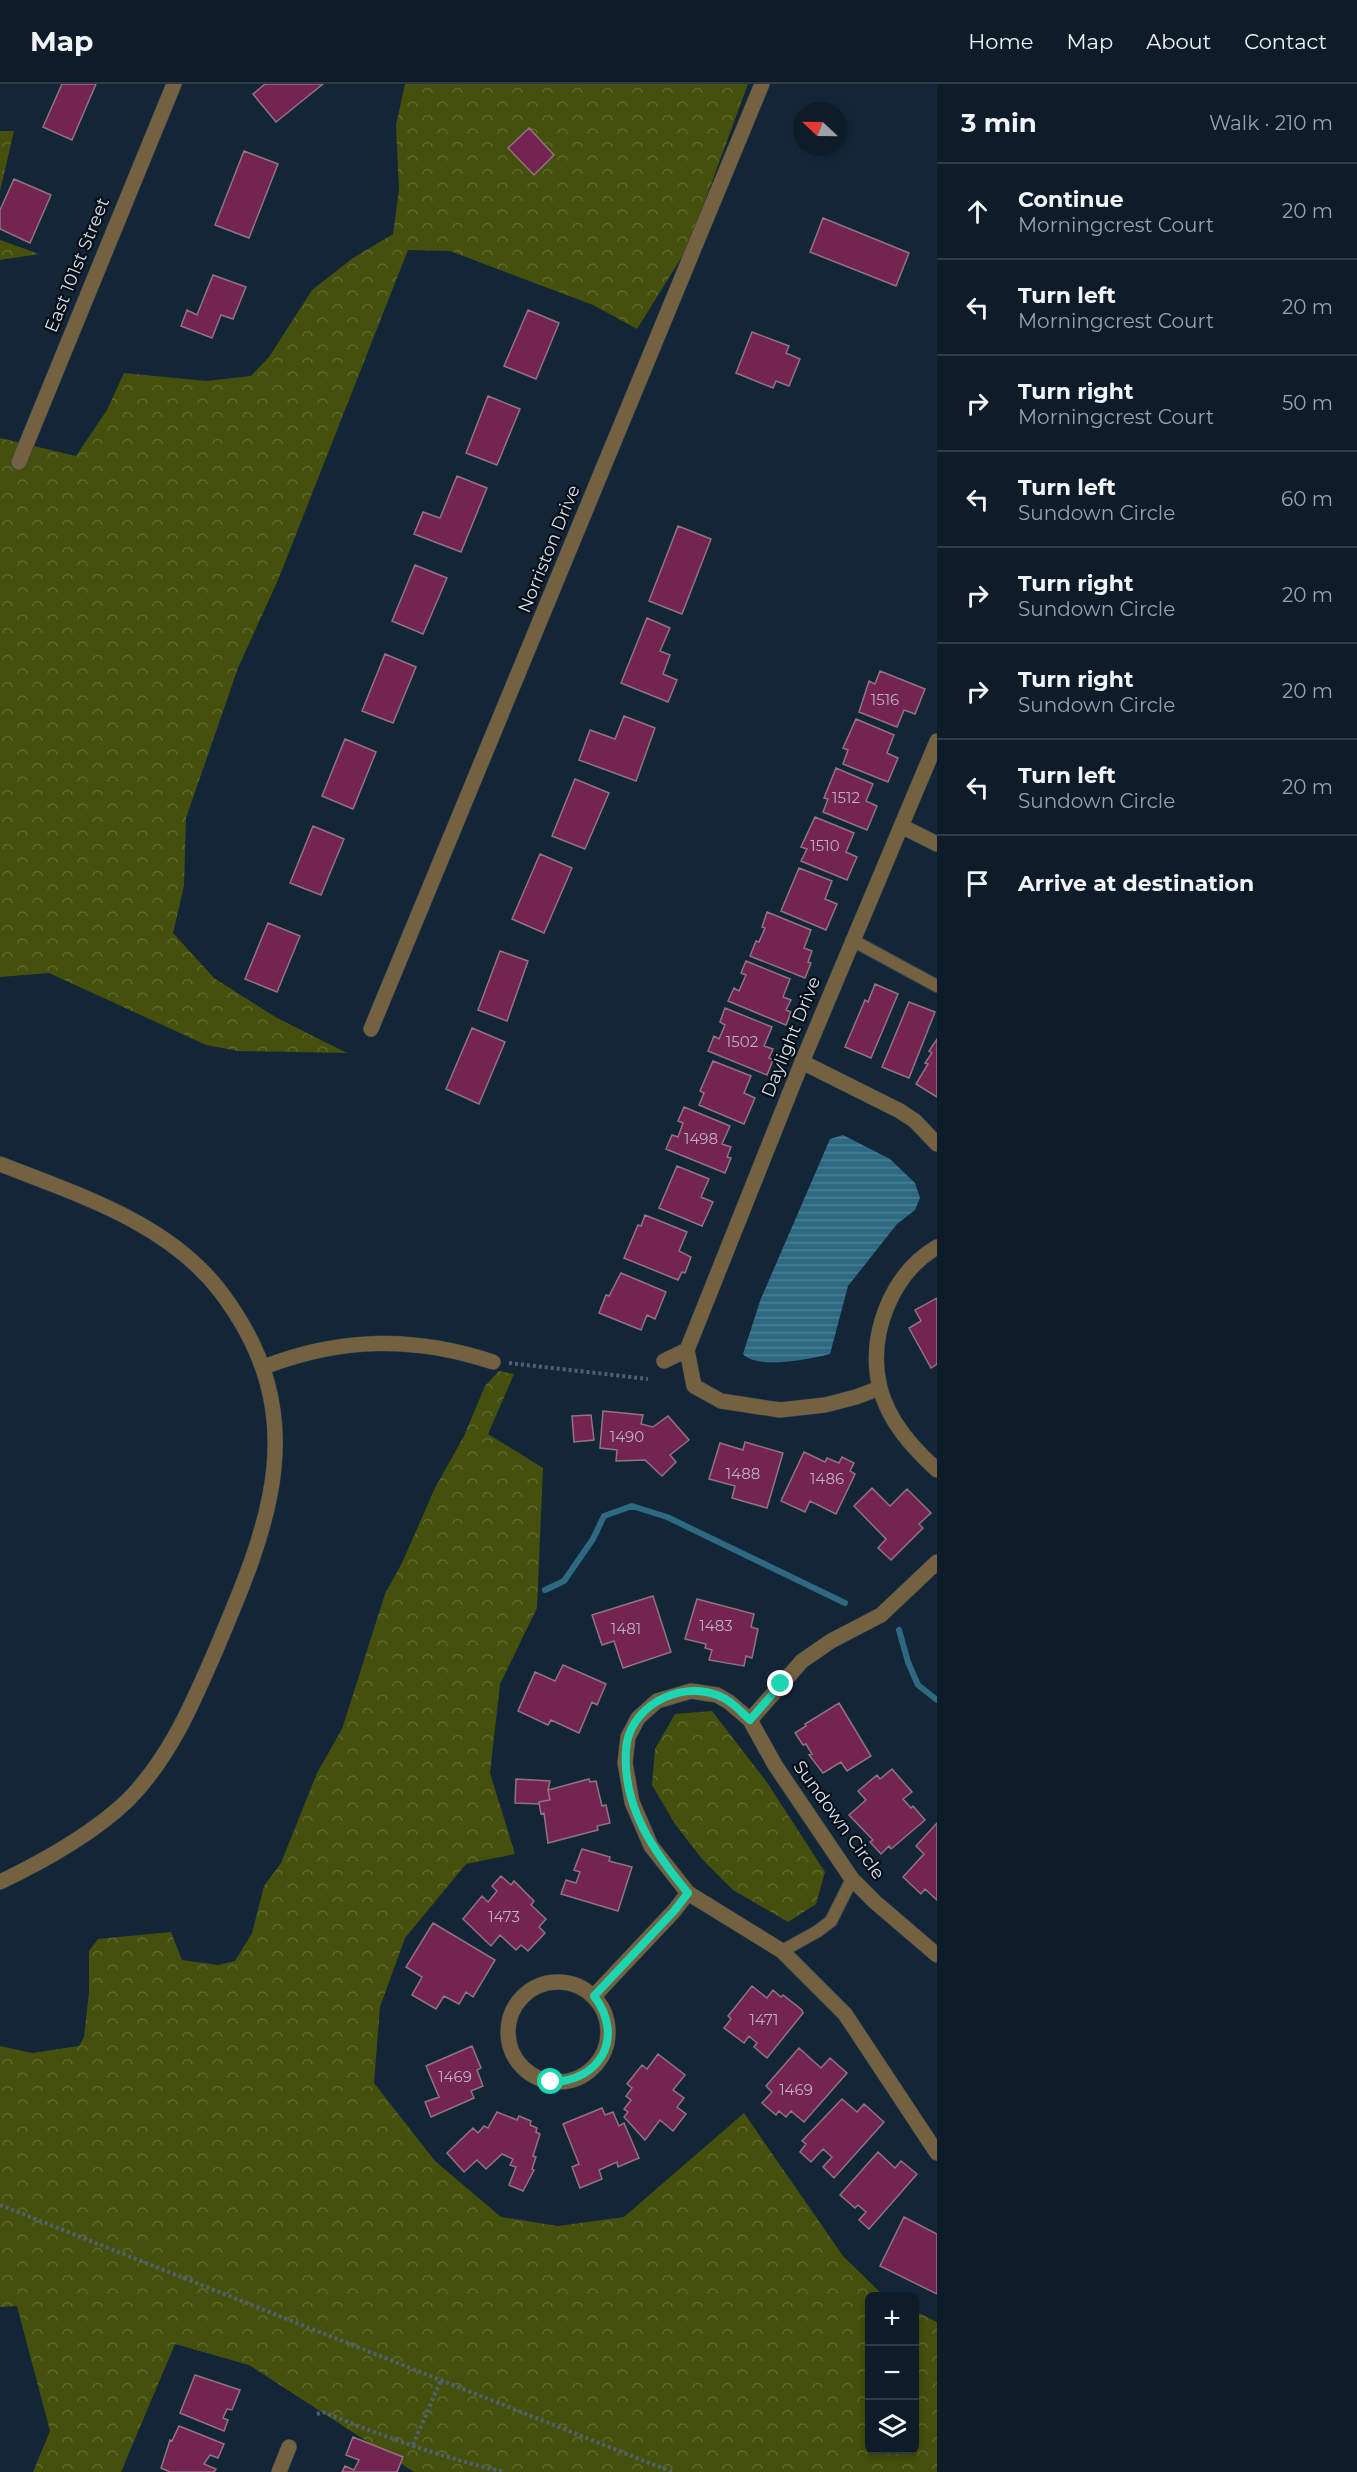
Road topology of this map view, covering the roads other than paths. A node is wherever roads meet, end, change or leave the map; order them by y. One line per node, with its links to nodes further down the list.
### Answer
1 (174, 84): 3 (street, East 101st Street)
2 (762, 84): 9 (street, Norriston Drive)
3 (19, 462)
4 (937, 741): 5 (street, Daylight Drive)
5 (901, 826): 6 (street); 7 (street, Daylight Drive)
6 (937, 844)
7 (852, 940): 8 (lane); 10 (street, Daylight Drive)
8 (937, 986)
9 (371, 1029)
10 (802, 1062): 11 (street); 14 (street, Daylight Drive)
11 (937, 1144)
12 (0, 1164): 17 (street)
13 (937, 1247): 18 (street)
14 (687, 1350): 15 (street); 18 (street)
15 (664, 1361)
16 (494, 1362): 17 (street)
17 (264, 1367): 23 (street)
18 (880, 1388): 19 (street)
19 (937, 1470)
20 (937, 1562): 21 (street)
21 (750, 1720): 22 (street, Sundown Circle); 24 (street, Sundown Circle)
22 (852, 1879): 25 (lane); 26 (street, Sundown Circle)
23 (0, 1882)
24 (688, 1893): 25 (street, Sundown Circle); 27 (street)
25 (782, 1951): 28 (street, Sundown Circle)
26 (937, 1955)
27 (594, 1996): 27 (street)
28 (937, 2153)
29 (289, 2447): 30 (street)
30 (279, 2472)

